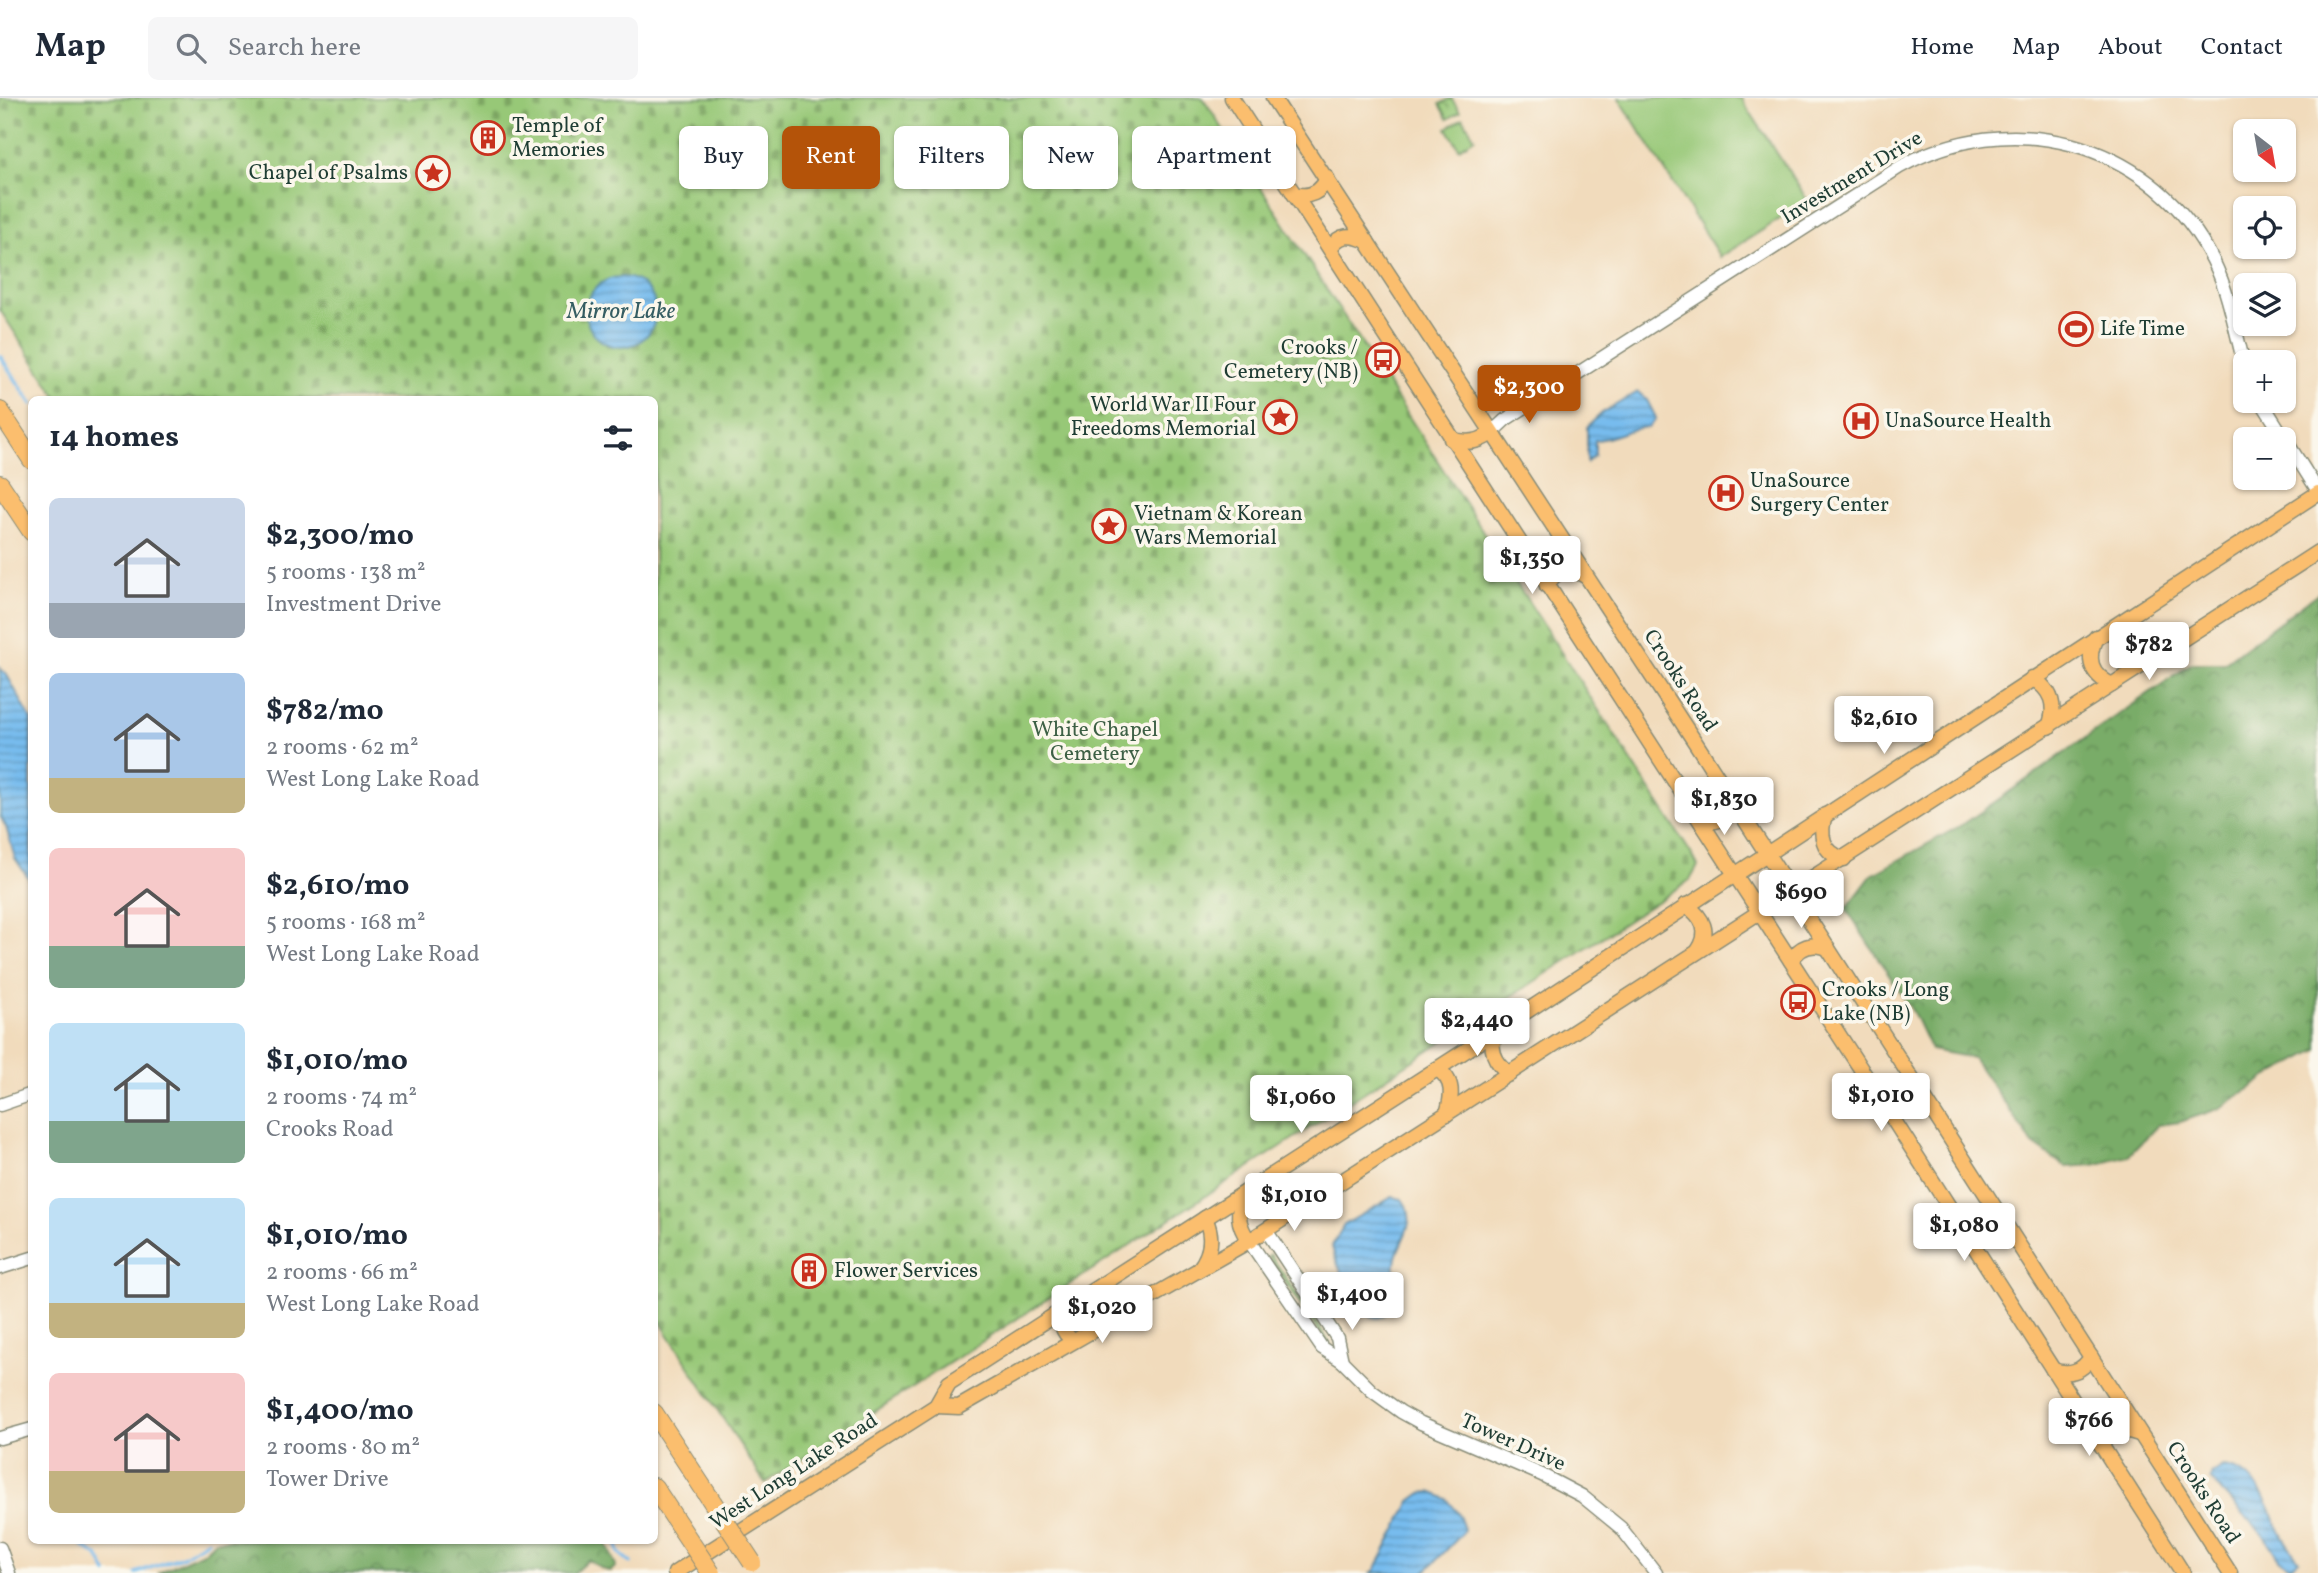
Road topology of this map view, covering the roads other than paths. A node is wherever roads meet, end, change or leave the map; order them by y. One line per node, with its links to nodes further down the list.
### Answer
1 (1232, 98): 4 (main road)
2 (1273, 98): 3 (main road, Crooks Road)
3 (1327, 178): 4 (main road); 5 (main road, Crooks Road)
4 (1294, 194): 6 (main road)
5 (1367, 241): 6 (main road); 10 (main road, Crooks Road)
6 (1330, 250): 11 (main road)
7 (2241, 350): 10 (street, Investment Drive)
8 (0, 411): 12 (highway)
9 (2269, 413): 14 (street)
10 (1491, 433): 11 (main road); 17 (main road, Crooks Road)
11 (1451, 439): 18 (main road)
12 (28, 454)
13 (0, 484): 15 (highway)
14 (2318, 492): 19 (main road, West Long Lake Road)
15 (28, 526)
16 (2318, 552): 21 (main road, West Long Lake Road)
17 (1586, 577): 18 (main road); 23 (main road, Crooks Road)
18 (1547, 586): 25 (main road)
19 (2095, 637): 20 (main road, West Long Lake Road); 21 (main road)
20 (2032, 678): 22 (main road); 24 (main road, West Long Lake Road)
21 (2112, 685): 22 (main road, West Long Lake Road)
22 (2049, 727): 27 (main road, West Long Lake Road)
23 (1736, 806): 25 (main road); 26 (main road, Crooks Road)
24 (1825, 815): 26 (main road, West Long Lake Road); 27 (main road)
25 (1699, 818): 28 (main road)
26 (1767, 853): 28 (main road, West Long Lake Road); 29 (main road, Crooks Road)
27 (1844, 859): 29 (main road, West Long Lake Road)
28 (1735, 874): 30 (main road, West Long Lake Road); 31 (main road)
29 (1792, 892): 31 (main road, West Long Lake Road); 32 (main road, Crooks Road)
30 (1686, 905): 33 (main road); 35 (main road, West Long Lake Road)
31 (1760, 913): 33 (main road, West Long Lake Road); 34 (main road)
32 (1828, 948): 34 (main road); 50 (main road, Crooks Road)
33 (1698, 953): 37 (main road, West Long Lake Road)
34 (1791, 961): 52 (main road)
35 (1497, 1030): 36 (main road, West Long Lake Road); 37 (main road)
36 (1437, 1069): 40 (main road); 41 (main road, West Long Lake Road)
37 (1510, 1074): 40 (main road, West Long Lake Road)
38 (28, 1095): 39 (street)
39 (0, 1105)
40 (1447, 1114): 43 (main road, West Long Lake Road)
41 (1245, 1193): 42 (main road, West Long Lake Road); 44 (main road)
42 (1205, 1218): 47 (main road); 48 (main road, West Long Lake Road)
43 (1266, 1230): 44 (main road, West Long Lake Road); 51 (street, Tower Drive)
44 (1249, 1241): 47 (main road, West Long Lake Road); 51 (street, Tower Drive)
45 (28, 1259): 46 (street)
46 (0, 1268)
47 (1198, 1270): 49 (main road, West Long Lake Road)
48 (1064, 1309): 49 (main road); 53 (main road, West Long Lake Road)
49 (1073, 1341): 53 (main road, West Long Lake Road)
50 (2091, 1357): 52 (main road); 56 (main road, Crooks Road)
51 (1342, 1361): 65 (street, Tower Drive)
52 (2053, 1370): 58 (main road)
53 (936, 1406): 63 (main road, West Long Lake Road)
54 (658, 1418): 61 (highway, bridge)
55 (28, 1430): 57 (street)
56 (2140, 1434): 58 (main road); 67 (main road, Crooks Road)
57 (0, 1438)
58 (2101, 1445): 66 (main road)
59 (658, 1493): 64 (highway, bridge)
60 (0, 1548): 62 (street)
61 (755, 1568)
62 (9, 1573)
63 (675, 1573)
64 (710, 1573)
65 (1656, 1573)
66 (2183, 1573)
67 (2230, 1573)

